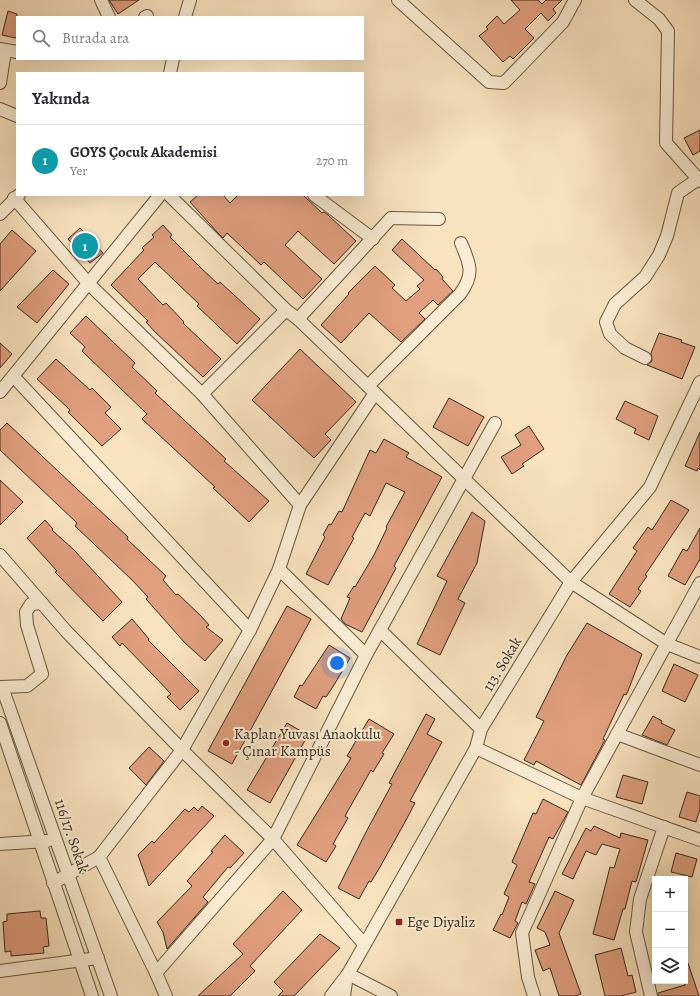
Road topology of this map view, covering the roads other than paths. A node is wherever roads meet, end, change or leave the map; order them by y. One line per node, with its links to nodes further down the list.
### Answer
1 (101, 0): 6 (street)
2 (190, 0): 7 (street)
3 (398, 0): 4 (street)
4 (575, 0)
5 (635, 0): 14 (street)
6 (109, 16)
7 (185, 16)
8 (7, 51): 11 (street)
9 (173, 60): 10 (street)
10 (170, 72)
11 (0, 83)
12 (0, 109): 13 (street)
13 (16, 116)
14 (699, 180): 26 (street)
15 (159, 196): 23 (street)
16 (170, 196): 24 (street)
17 (315, 196): 21 (street)
18 (16, 197): 19 (street); 23 (street)
19 (0, 214)
20 (438, 219): 21 (street)
21 (373, 239): 25 (street)
22 (461, 242): 29 (street)
23 (89, 284): 27 (street); 31 (street)
24 (286, 310): 25 (street); 31 (street)
25 (298, 319): 29 (street)
26 (645, 358)
27 (14, 377): 30 (street); 40 (street)
28 (700, 382): 37 (street, 113. Sokak)
29 (371, 390): 33 (street); 34 (street)
30 (0, 392)
31 (202, 394): 34 (street)
32 (495, 423): 33 (street)
33 (463, 479): 37 (street); 41 (street)
34 (300, 505): 36 (street)
35 (0, 555): 39 (street)
36 (279, 569): 40 (street); 43 (street)
37 (571, 582): 42 (street); 47 (street, 113. Sokak)
38 (700, 583): 42 (street)
39 (42, 603): 45 (street); 50 (street)
40 (250, 630): 50 (street)
41 (380, 630): 43 (street); 47 (street)
42 (666, 644): 44 (street); 48 (street)
43 (366, 655): 54 (street)
44 (700, 657)
45 (1, 687): 56 (street, 116/17. Sokak)
46 (0, 723): 57 (street)
47 (481, 729): 49 (street, 113. Sokak)
48 (617, 734): 51 (street); 52 (street)
49 (476, 748): 52 (street); 62 (street, 113. Sokak)
50 (182, 750): 54 (street); 59 (street)
51 (700, 765)
52 (582, 798): 53 (street); 74 (street)
53 (664, 827): 55 (street); 75 (street)
54 (273, 839): 62 (street); 66 (street)
55 (700, 840)
56 (56, 841): 57 (street); 60 (street, 116/17. Sokak)
57 (39, 842): 58 (street); 61 (street)
58 (0, 844)
59 (99, 857): 60 (street); 66 (street)
60 (68, 875): 61 (street); 63 (street, 116/17. Sokak)
61 (53, 883): 64 (street)
62 (364, 944): 67 (street, 113. Sokak)
63 (98, 958): 64 (street); 69 (street, 116/17. Sokak)
64 (79, 960): 65 (street); 68 (street)
65 (0, 971)
66 (156, 973): 70 (street)
67 (348, 974): 71 (street, 113. Sokak); 72 (street, 113. Sokak); 73 (street)
68 (92, 996)
69 (111, 996)
70 (166, 996)
71 (331, 996)
72 (344, 996)
73 (391, 996)
74 (534, 996)
75 (651, 996)

